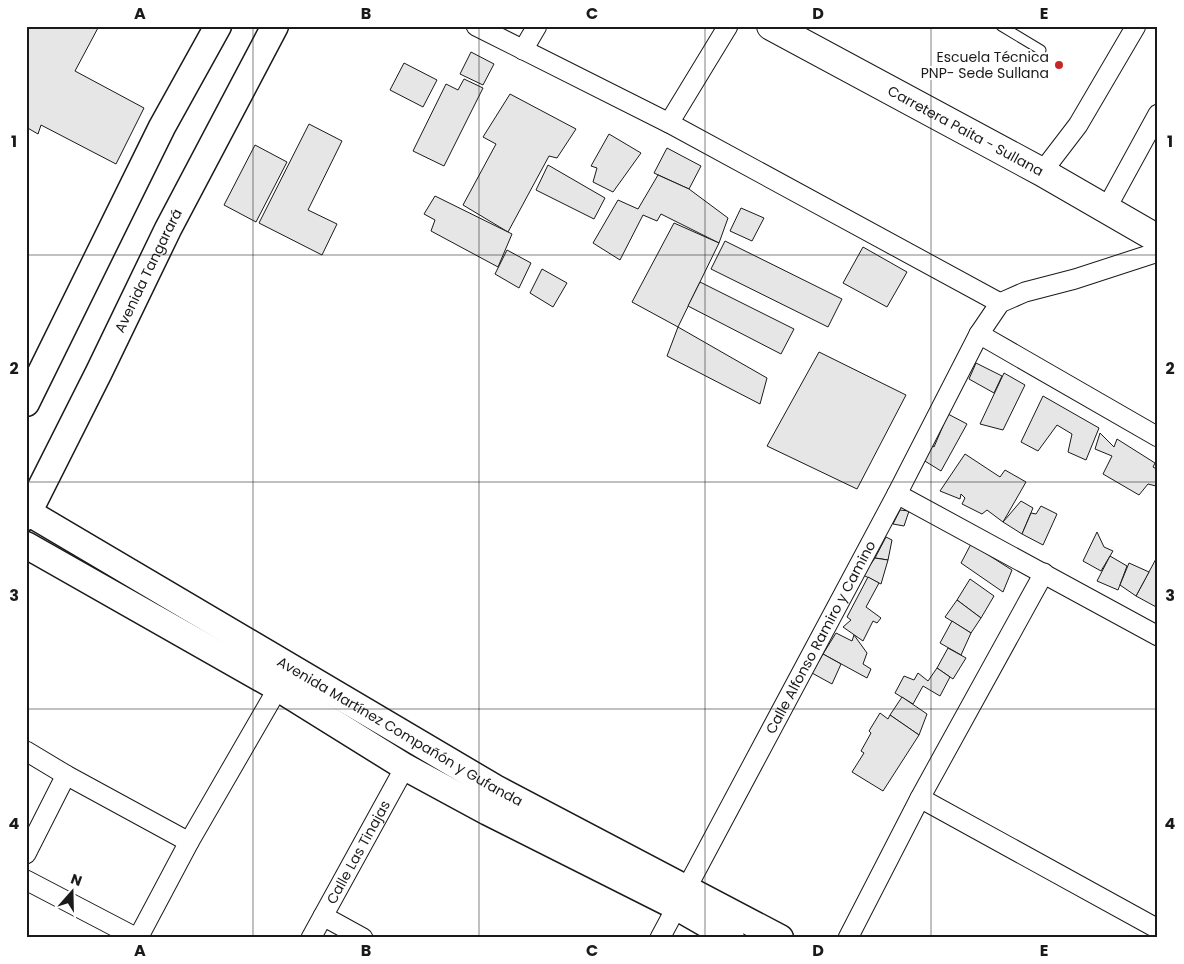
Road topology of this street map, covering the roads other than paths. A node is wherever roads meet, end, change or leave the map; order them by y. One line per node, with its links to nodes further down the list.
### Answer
1 (218, 26): 19 (street)
2 (275, 26): 22 (street, Avenida Tangarará)
3 (476, 26): 9 (street)
4 (537, 26): 9 (street)
5 (728, 26): 12 (street)
6 (771, 26): 13 (main road, Carretera Paita - Sullana)
7 (1001, 26): 10 (lane)
8 (1136, 26): 13 (street)
9 (523, 50): 12 (street)
10 (1040, 50)
11 (1158, 114): 14 (street)
12 (669, 123): 17 (street)
13 (1042, 172): 14 (main road, Carretera Paita - Sullana)
14 (1106, 209): 15 (main road, Carretera Paita - Sullana)
15 (1158, 238)
16 (1158, 252): 17 (street)
17 (1000, 303): 18 (street, Calle Alfonso Ramiro y Camino)
18 (979, 334): 20 (street); 21 (street, Calle Alfonso Ramiro y Camino)
19 (26, 403)
20 (1158, 437)
21 (898, 494): 24 (street); 34 (street, Calle Alfonso Ramiro y Camino)
22 (27, 514): 34 (street, Avenida Martínez Compañón y Gufanda)
23 (26, 545): 26 (street, Avenida Martínez Compañón y Gufanda)
24 (1044, 574): 25 (street); 30 (street)
25 (1158, 636)
26 (278, 688): 28 (street, Avenida Martínez Compañón y Gufanda); 31 (street)
27 (26, 751): 29 (street)
28 (405, 767): 34 (street, Avenida Martínez Compañón y Gufanda); 35 (street, Calle Las Tinajas)
29 (66, 775): 31 (street); 32 (street)
30 (920, 798): 36 (street); 43 (street)
31 (189, 842): 37 (street)
32 (26, 854)
33 (26, 880): 37 (street)
34 (682, 898): 40 (street, Calle Alfonso Ramiro y Camino); 41 (street, Avenida Martínez Compañón y Gufanda); 42 (street, Avenida Martínez Compañón y Gufanda)
35 (323, 916): 38 (street, Calle Las Tinajas); 39 (street)
36 (1158, 929)
37 (138, 938)
38 (311, 938)
39 (363, 938)
40 (660, 938)
41 (732, 938)
42 (780, 938)
43 (848, 938)

